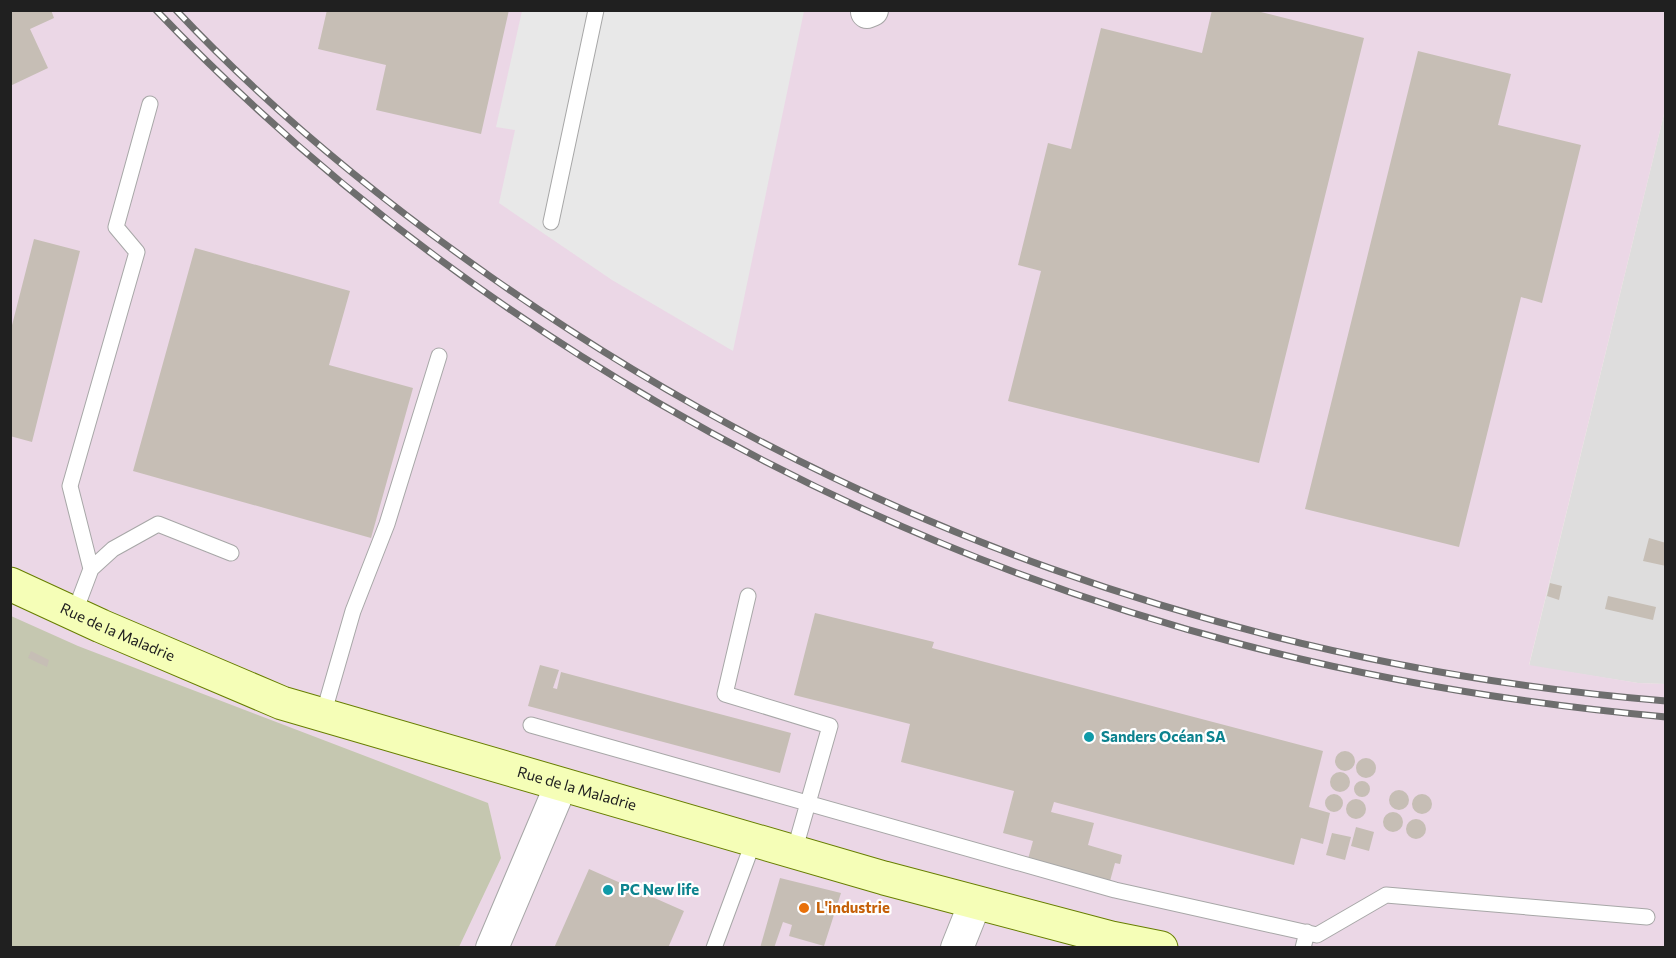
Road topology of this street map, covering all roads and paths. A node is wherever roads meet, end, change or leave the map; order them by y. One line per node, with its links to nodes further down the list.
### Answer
1 (596, 10): 3 (lane)
2 (150, 104): 6 (lane)
3 (551, 222)
4 (439, 356): 10 (lane)
5 (231, 553): 6 (lane)
6 (91, 569): 9 (lane)
7 (10, 584): 9 (street, Rue de la Maladrie)
8 (748, 597): 13 (lane)
9 (74, 614): 10 (street, Rue de la Maladrie)
10 (323, 715): 12 (street, Rue de la Maladrie)
11 (531, 725): 13 (lane)
12 (561, 785): 14 (street, Rue de la Maladrie); 19 (street)
13 (809, 804): 15 (lane); 18 (lane)
14 (754, 840): 15 (street, Rue de la Maladrie); 20 (lane)
15 (794, 852): 16 (street, Rue de la Maladrie)
16 (975, 903): 21 (street); 22 (street, Rue de la Maladrie)
17 (1647, 917): 18 (lane)
18 (1307, 932): 23 (lane)
19 (492, 948)
20 (714, 948)
21 (957, 948)
22 (1161, 948)
23 (1303, 948)

